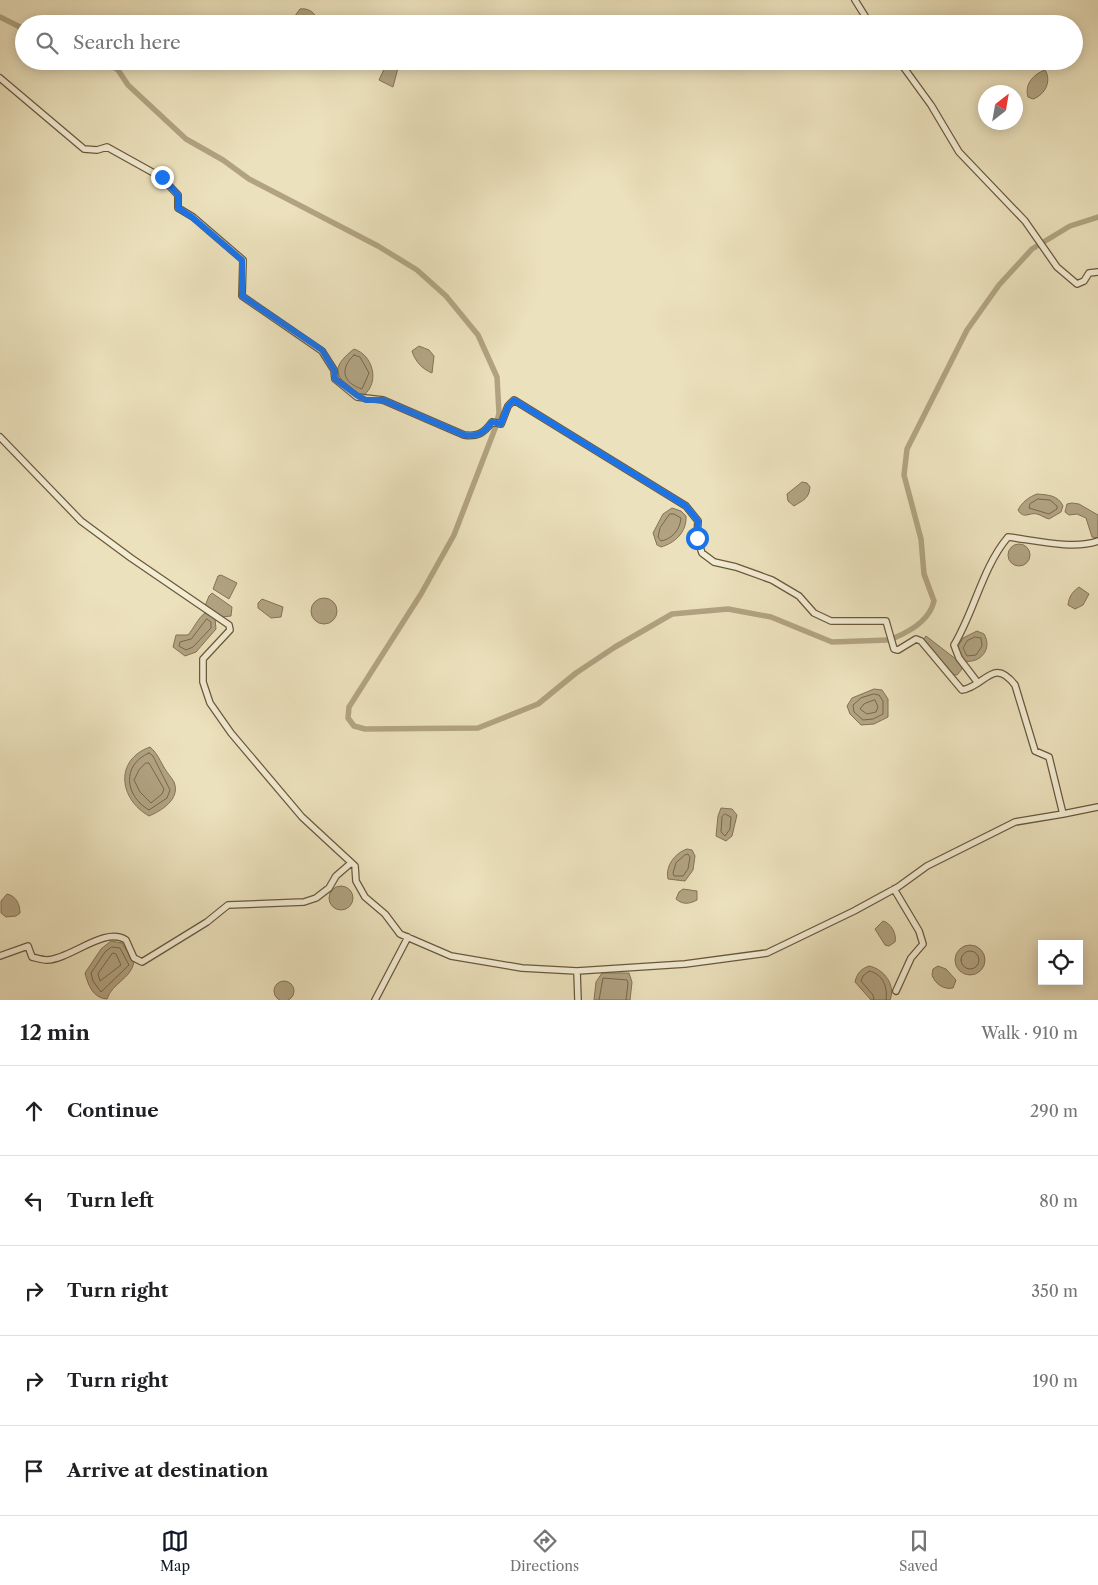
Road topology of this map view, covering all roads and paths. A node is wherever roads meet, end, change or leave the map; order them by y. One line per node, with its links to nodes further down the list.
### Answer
1 (855, 0): 2 (street)
2 (864, 15)
3 (906, 70): 5 (street)
4 (0, 78): 8 (street)
5 (1098, 272)
6 (0, 437): 11 (street)
7 (1098, 541): 8 (street)
8 (978, 684): 10 (street)
9 (1098, 807): 10 (street)
10 (1063, 814): 12 (street)
11 (351, 862): 13 (street); 14 (street)
12 (894, 889): 15 (street); 16 (street)
13 (408, 937): 15 (street); 17 (street)
14 (0, 956)
15 (577, 970): 18 (street)
16 (896, 991)
17 (375, 1000)
18 (578, 1000)

